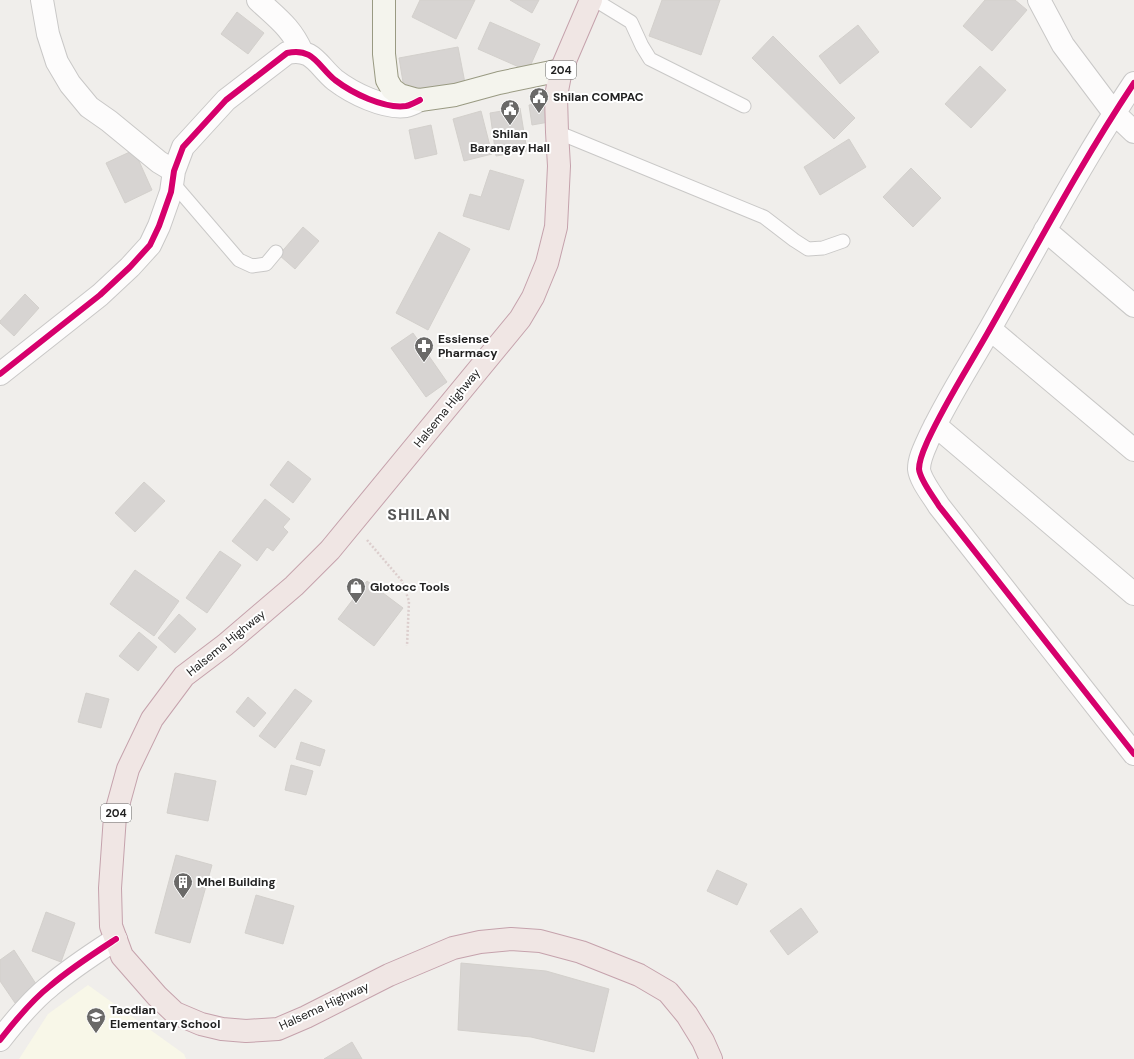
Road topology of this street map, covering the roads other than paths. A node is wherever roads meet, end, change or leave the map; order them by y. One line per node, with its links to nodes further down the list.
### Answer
1 (42, 0): 15 (street)
2 (258, 0): 7 (street)
3 (384, 0): 10 (main road)
4 (591, 0): 8 (highway, Halsema Highway / 204)
5 (595, 0): 11 (lane)
6 (1039, 0): 12 (street)
7 (302, 52): 10 (street); 15 (street)
8 (561, 70): 10 (main road); 13 (highway, Halsema Highway / 204)
9 (1134, 83): 12 (street)
10 (420, 100)
11 (744, 106)
12 (1114, 113): 14 (street); 16 (street)
13 (557, 132): 17 (lane); 26 (highway, Halsema Highway / 204)
14 (1134, 132)
15 (174, 177): 18 (lane); 21 (street)
16 (1045, 230): 19 (street); 20 (street)
17 (844, 241)
18 (276, 252)
19 (1134, 306)
20 (990, 329): 22 (street); 23 (street)
21 (0, 374)
22 (935, 425): 24 (street); 25 (street)
23 (1134, 450)
24 (1134, 594)
25 (1134, 754)
26 (116, 940): 27 (street); 28 (highway, Halsema Highway / 204)
27 (0, 1040)
28 (711, 1059)

